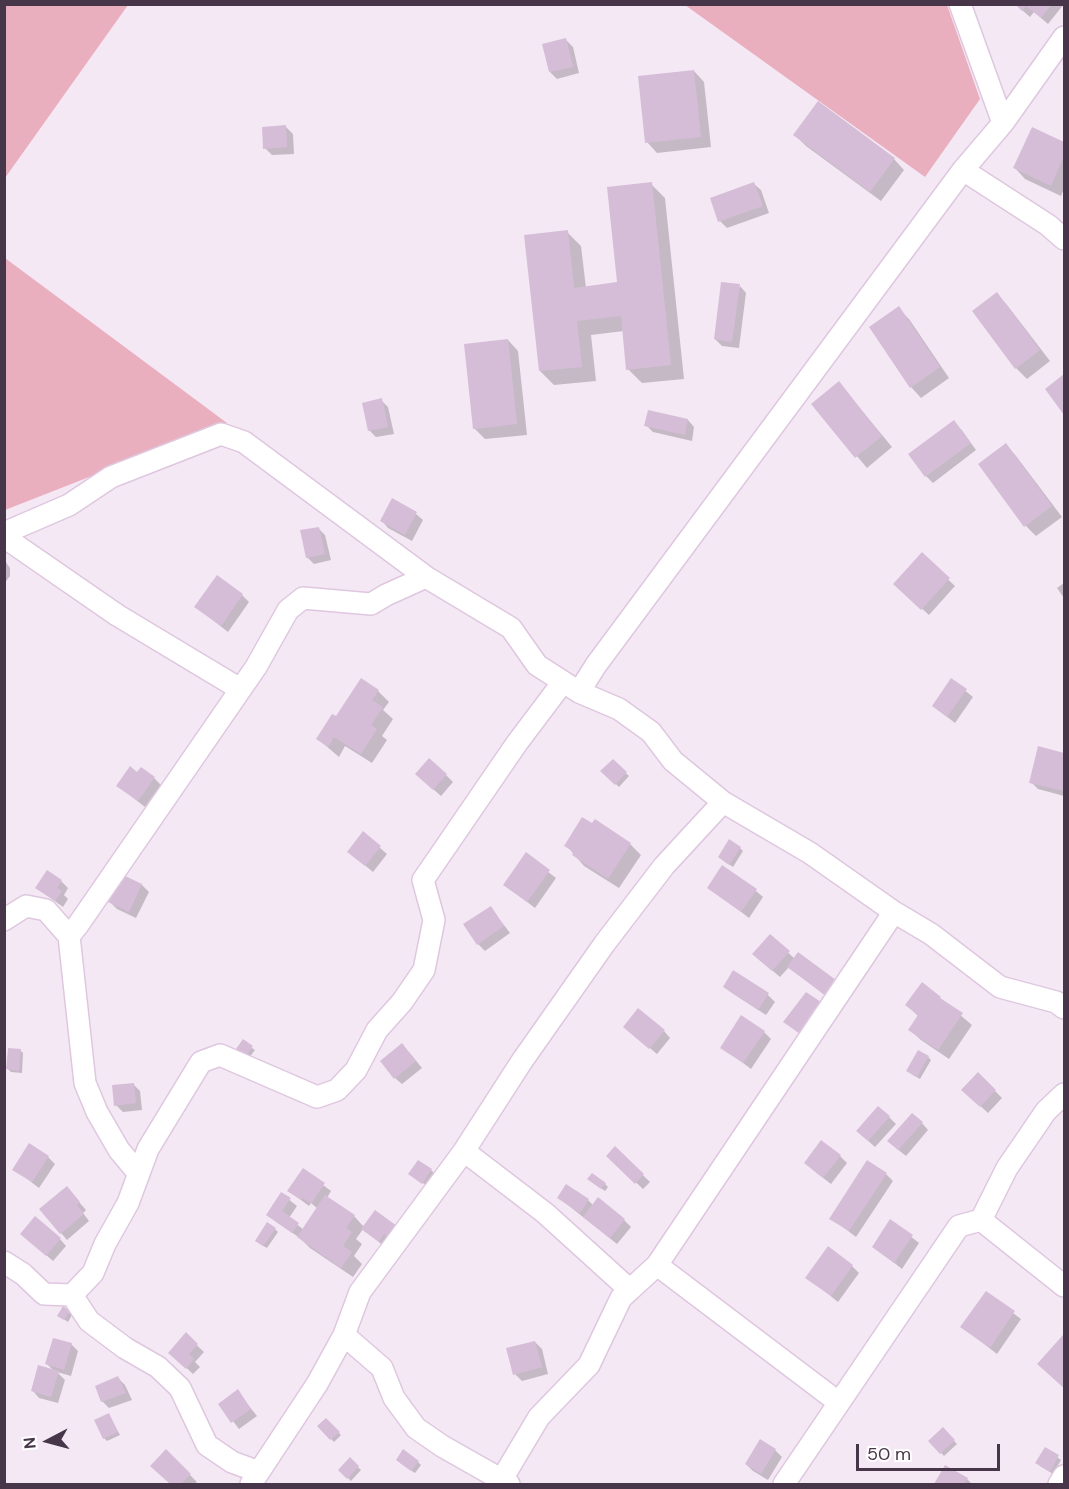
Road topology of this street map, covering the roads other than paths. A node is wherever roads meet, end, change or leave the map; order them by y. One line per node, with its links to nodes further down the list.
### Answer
1 (960, 4): 3 (street)
2 (1065, 36): 3 (street)
3 (1003, 123): 4 (street)
4 (963, 170): 5 (street); 8 (street)
5 (1065, 238)
6 (4, 535): 7 (street); 9 (street)
7 (426, 577): 8 (street); 9 (street)
8 (571, 687): 10 (street); 17 (street)
9 (240, 689): 13 (street)
10 (723, 802): 11 (street); 16 (street)
11 (894, 912): 14 (street); 20 (street)
12 (4, 920): 13 (street)
13 (69, 936): 17 (street)
14 (1062, 1003)
15 (1065, 1094): 18 (street)
16 (464, 1151): 22 (street); 24 (street)
17 (139, 1174): 23 (street)
18 (981, 1220): 21 (street); 25 (street)
19 (4, 1262): 23 (street)
20 (657, 1266): 22 (street); 25 (street)
21 (1065, 1286)
22 (630, 1290): 28 (street)
23 (72, 1295): 27 (street)
24 (344, 1335): 27 (street); 28 (street)
25 (838, 1402): 29 (street)
26 (1065, 1476): 30 (street)
27 (255, 1478)
28 (506, 1482)
29 (783, 1485)
30 (1059, 1485)

